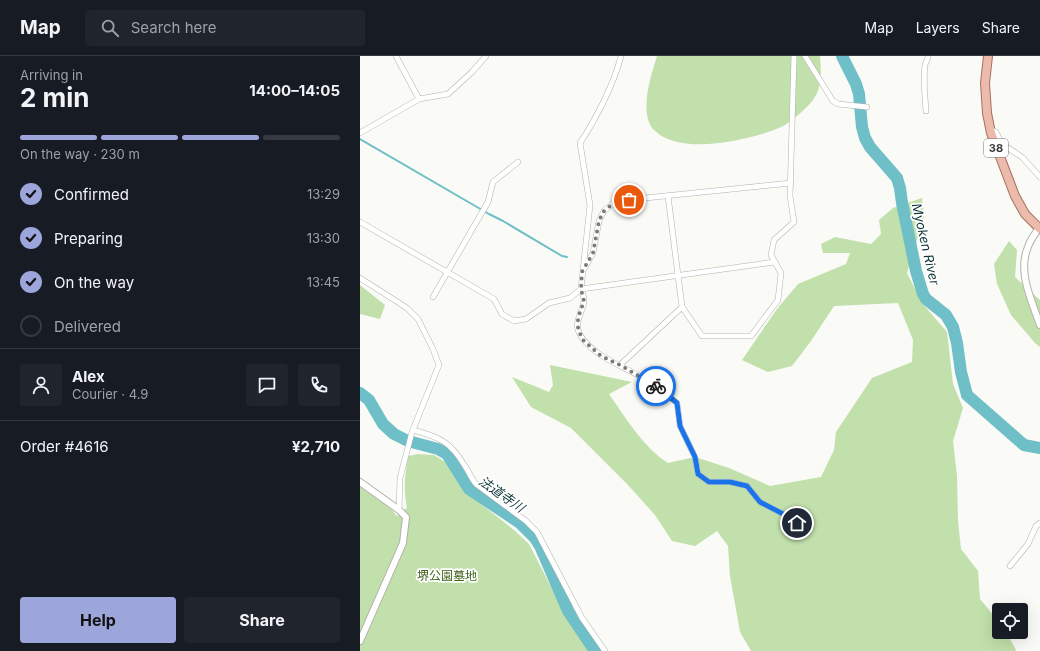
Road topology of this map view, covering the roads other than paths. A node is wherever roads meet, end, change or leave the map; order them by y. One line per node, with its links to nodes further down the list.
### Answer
1 (396, 56): 8 (street)
2 (486, 56): 8 (street)
3 (621, 56): 21 (street)
4 (794, 56): 15 (street)
5 (805, 56): 9 (street)
6 (928, 56): 10 (street)
7 (988, 56): 11 (main road, 38)
8 (419, 99): 12 (street)
9 (867, 107)
10 (926, 111)
11 (990, 130): 14 (street); 18 (main road, 38)
12 (360, 133)
13 (518, 162): 20 (street)
14 (1040, 177)
15 (791, 183): 16 (street); 19 (street)
16 (668, 196): 21 (street); 22 (street)
17 (360, 222): 20 (street)
18 (1039, 228): 27 (street)
19 (775, 262): 22 (street); 26 (street)
20 (448, 272): 24 (street); 25 (street)
21 (582, 272): 24 (street)
22 (678, 276): 24 (street); 26 (street)
23 (360, 278): 29 (street)
24 (581, 289): 28 (street)
25 (433, 297)
26 (682, 307): 28 (street)
27 (1040, 325)
28 (620, 365): 33 (street)
29 (412, 431): 31 (street); 36 (street)
30 (360, 482): 31 (street)
31 (399, 510): 35 (street)
32 (1040, 523): 34 (street)
33 (803, 529)
34 (1010, 566)
35 (360, 642)
36 (605, 651)

